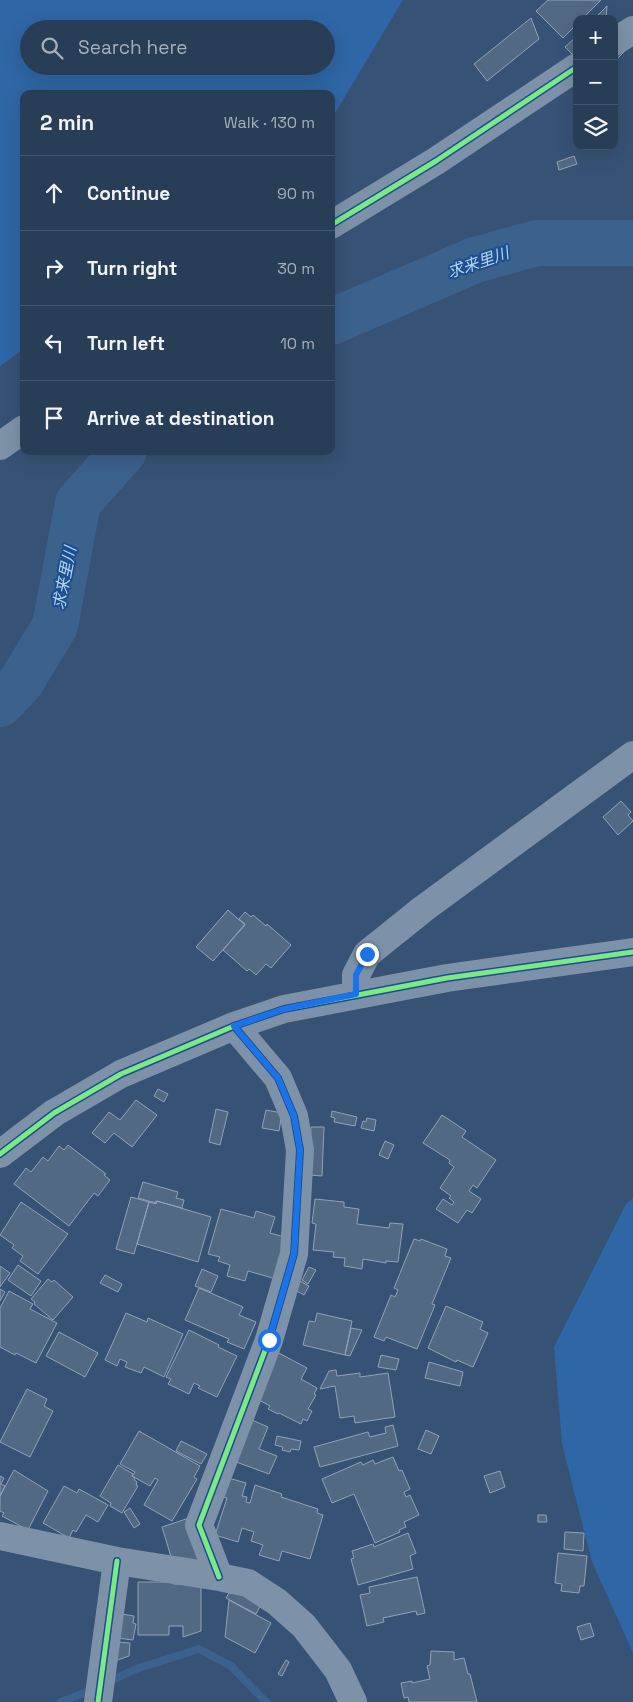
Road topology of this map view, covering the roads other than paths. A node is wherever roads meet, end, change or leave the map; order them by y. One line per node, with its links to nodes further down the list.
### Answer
1 (633, 30): 2 (street)
2 (618, 39)
3 (573, 70): 4 (street)
4 (335, 223)
5 (20, 432): 6 (street)
6 (0, 446)
7 (633, 755): 9 (street)
8 (633, 952): 9 (street)
9 (356, 994): 10 (street)
10 (234, 1026): 11 (street); 14 (street)
11 (0, 1154)
12 (0, 1536): 13 (street)
13 (116, 1561): 14 (street); 15 (street)
14 (219, 1577): 16 (street)
15 (98, 1702)
16 (353, 1702)

